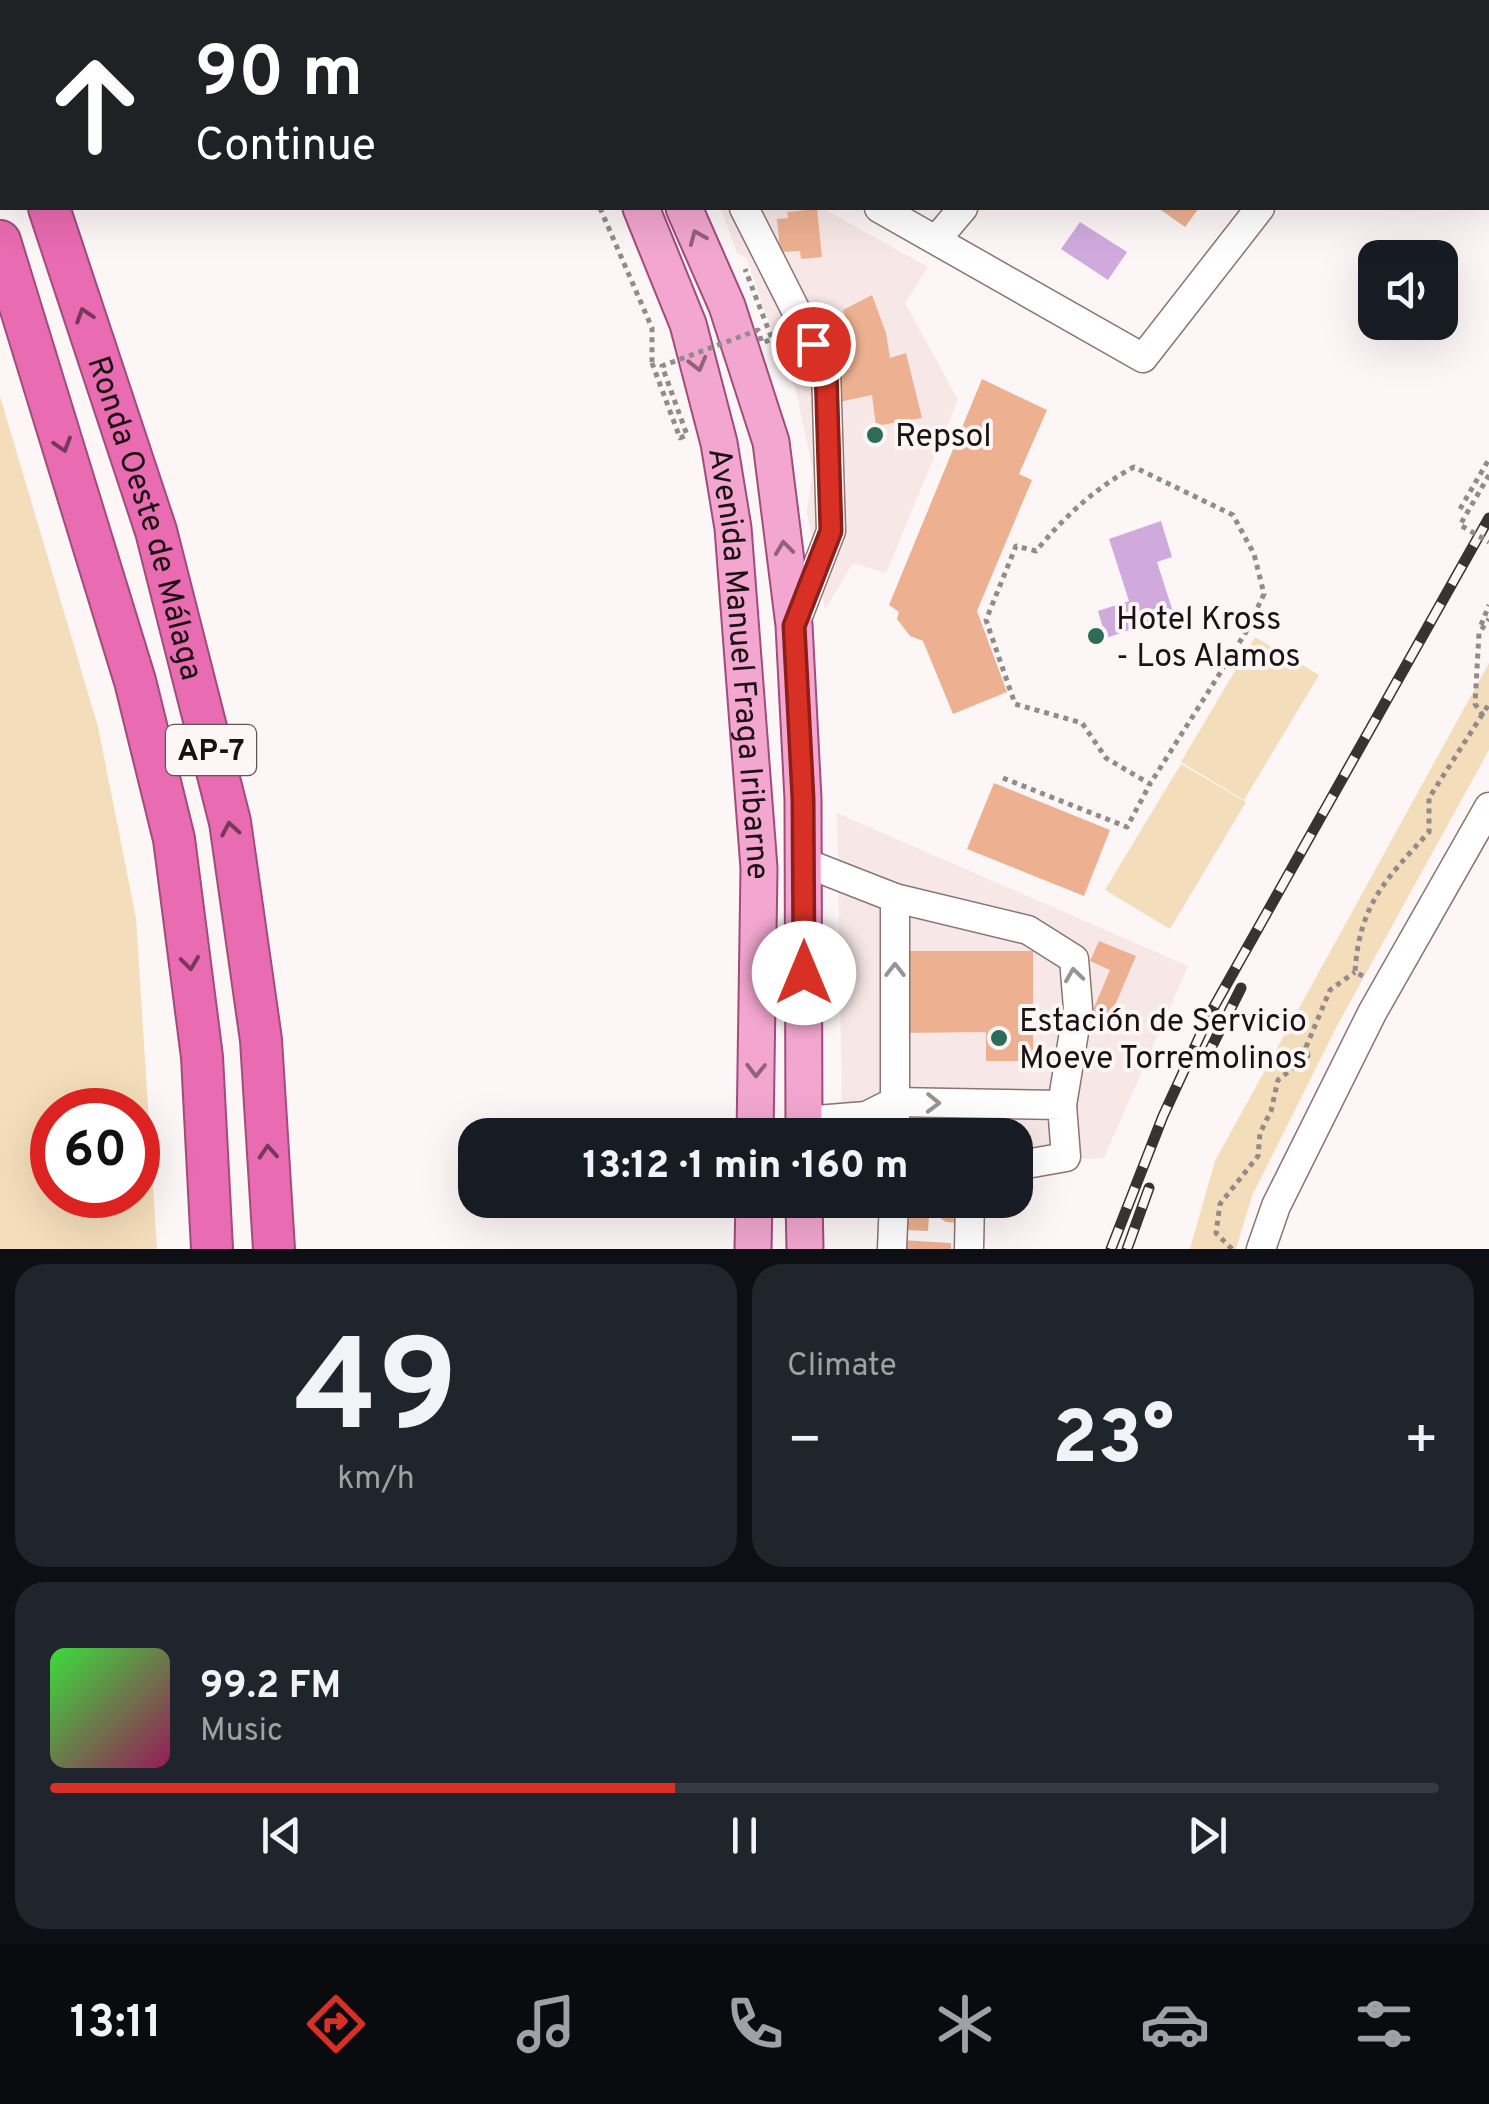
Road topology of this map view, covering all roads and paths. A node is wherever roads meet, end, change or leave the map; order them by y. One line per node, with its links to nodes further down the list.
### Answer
1 (51, 210): 41 (highway, Ronda Oeste de Málaga / AP-7, one-way to 1)
2 (601, 210): 11 (path, bridge)
3 (642, 210): 31 (main road, Avenida Manuel Fraga Iribarne, one-way to 31)
4 (685, 210): 18 (main road, Avenida Manuel Fraga Iribarne, one-way to 4)
5 (745, 210): 18 (street)
6 (883, 210): 9 (street)
7 (961, 210): 9 (street)
8 (1258, 210): 9 (street)
9 (936, 240)
10 (7, 264): 40 (highway, Ronda Oeste de Málaga / AP-7, one-way to 40)
11 (745, 268)
12 (1489, 459): 14 (path)
13 (1489, 474): 15 (path, bridge)
14 (1460, 509)
15 (1489, 542)
16 (1489, 605): 19 (path)
17 (1489, 618): 19 (path)
18 (794, 626): 25 (main road, Avenida Manuel Fraga Iribarne)
19 (1479, 633): 21 (path)
20 (1489, 704): 21 (path)
21 (1483, 716): 27 (path)
22 (1003, 778): 23 (path)
23 (1150, 784): 23 (path)
24 (1489, 807): 28 (street)
25 (803, 862): 26 (street); 32 (main road, Avenida Manuel Fraga Iribarne)
26 (895, 898): 29 (street, one-way to 26); 30 (street, one-way to 26)
27 (1355, 972): 28 (path); 46 (path)
28 (1386, 988): 47 (street)
29 (894, 1102): 30 (street, one-way to 30); 33 (street); 34 (street)
30 (1062, 1105): 35 (street)
31 (755, 1118)
32 (804, 1118)
33 (856, 1118)
34 (894, 1118)
35 (1033, 1163)
36 (754, 1218): 42 (main road)
37 (804, 1218): 43 (main road)
38 (893, 1218): 44 (street)
39 (970, 1218): 45 (street)
40 (212, 1249)
41 (274, 1249)
42 (753, 1249)
43 (805, 1249)
44 (892, 1249)
45 (969, 1249)
46 (1232, 1249)
47 (1261, 1249)

